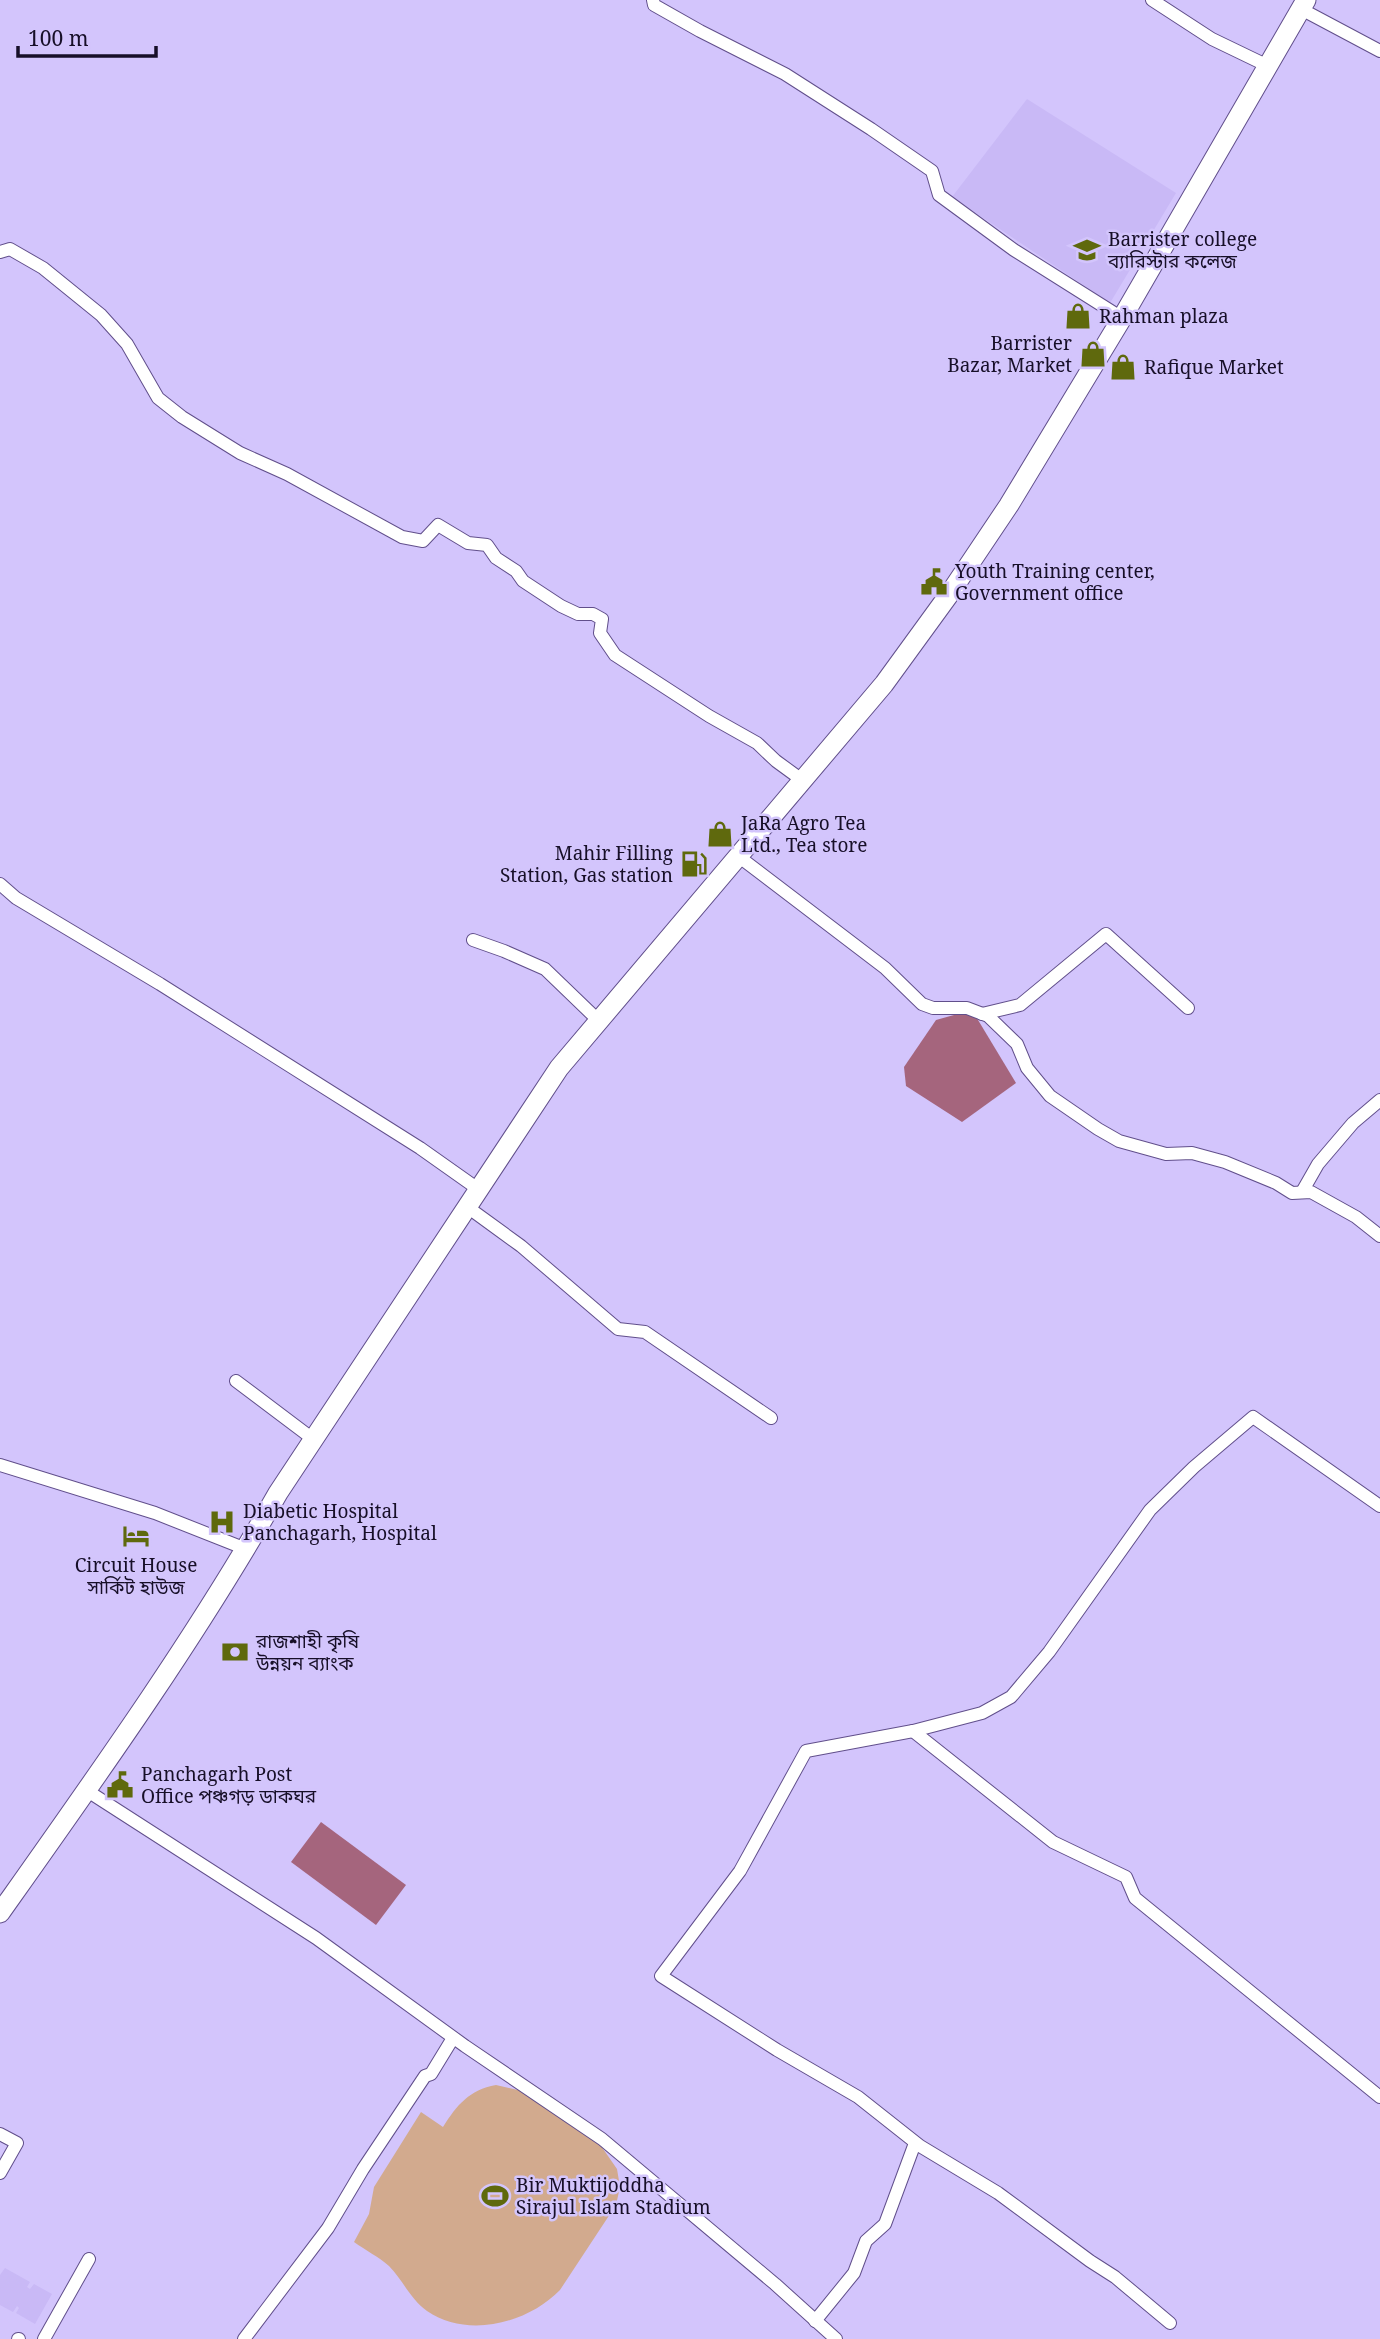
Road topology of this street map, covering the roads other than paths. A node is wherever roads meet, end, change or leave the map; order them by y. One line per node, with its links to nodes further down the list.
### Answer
1 (653, 0): 7 (street)
2 (1152, 0): 5 (street)
3 (1304, 5): 4 (street); 5 (highway)
4 (1380, 51)
5 (1268, 66): 7 (highway)
6 (0, 252): 8 (street)
7 (1122, 318): 8 (highway)
8 (802, 780): 9 (highway)
9 (738, 856): 13 (street); 14 (highway)
10 (0, 884): 16 (street)
11 (473, 940): 14 (street)
12 (1188, 1009): 13 (street)
13 (982, 1014): 17 (street)
14 (599, 1021): 16 (highway)
15 (1380, 1100): 17 (street)
16 (478, 1189): 18 (highway)
17 (1301, 1192): 19 (street)
18 (466, 1206): 21 (street); 22 (highway)
19 (1380, 1236)
20 (236, 1381): 22 (street)
21 (771, 1418)
22 (313, 1438): 25 (highway)
23 (0, 1465): 25 (street)
24 (1380, 1506): 26 (street)
25 (246, 1549): 27 (highway)
26 (913, 1731): 30 (street); 32 (street)
27 (86, 1790): 28 (highway); 29 (street)
28 (0, 1913)
29 (453, 2038): 35 (street); 38 (street)
30 (1380, 2096)
31 (0, 2134): 33 (street)
32 (915, 2143): 35 (street); 36 (street)
33 (0, 2173)
34 (89, 2259): 37 (street)
35 (816, 2321): 39 (street)
36 (1170, 2323)
37 (44, 2339)
38 (244, 2339)
39 (836, 2339)

